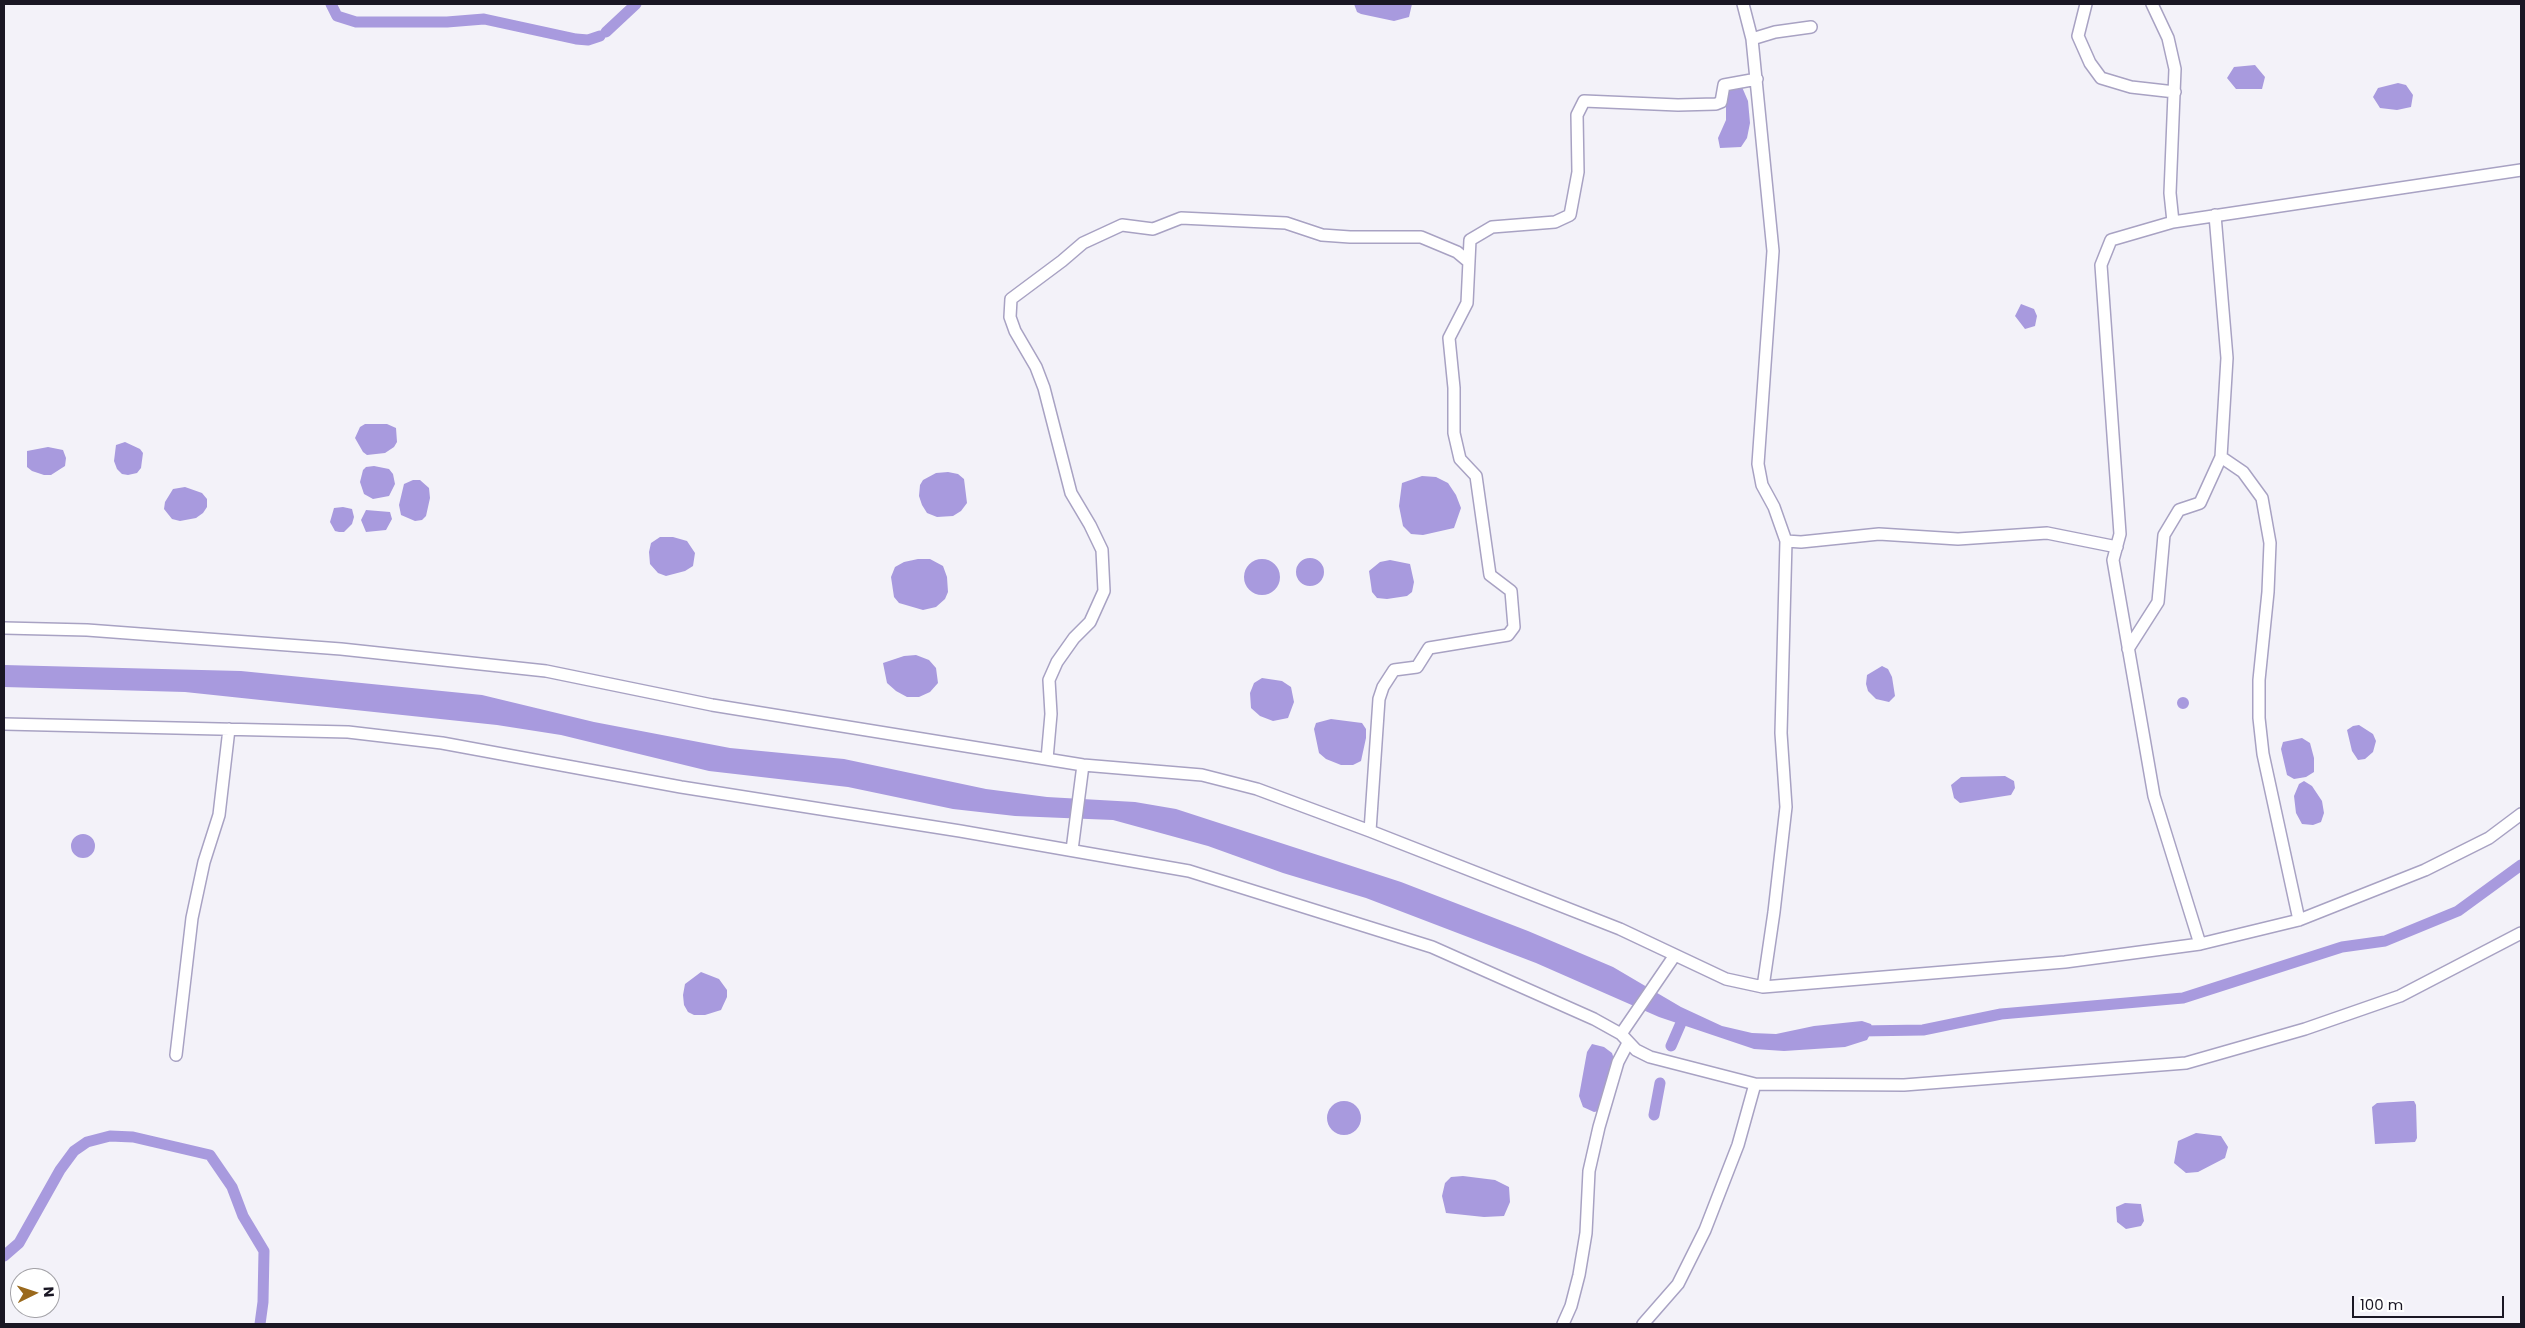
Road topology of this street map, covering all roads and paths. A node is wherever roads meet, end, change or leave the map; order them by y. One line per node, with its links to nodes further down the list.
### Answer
1 (1743, 4): 5 (street)
2 (2086, 4): 7 (street)
3 (2152, 4): 7 (street)
4 (1811, 27): 5 (street)
5 (1752, 39): 6 (street)
6 (1757, 79): 11 (street); 13 (street)
7 (2175, 92): 10 (street)
8 (2521, 170): 9 (street)
9 (2215, 215): 10 (street); 12 (street)
10 (2173, 222): 14 (street)
11 (1469, 262): 19 (street); 22 (street)
12 (2221, 457): 16 (street); 24 (street)
13 (1786, 541): 14 (street); 28 (street)
14 (2117, 547): 16 (street)
15 (4, 628): 19 (street)
16 (2128, 649): 26 (street)
17 (4, 724): 18 (street)
18 (229, 729): 23 (street); 30 (street)
19 (1047, 759): 20 (street)
20 (1083, 765): 22 (street); 23 (street)
21 (2521, 814): 24 (street)
22 (1370, 831): 27 (street)
23 (1072, 850): 29 (street)
24 (2299, 920): 26 (street)
25 (2521, 933): 31 (street)
26 (2200, 944): 28 (street)
27 (1675, 955): 28 (street); 29 (street)
28 (1763, 987)
29 (1624, 1038): 31 (street); 32 (street)
30 (176, 1055)
31 (1755, 1084): 33 (street)
32 (1563, 1324)
33 (1643, 1324)

